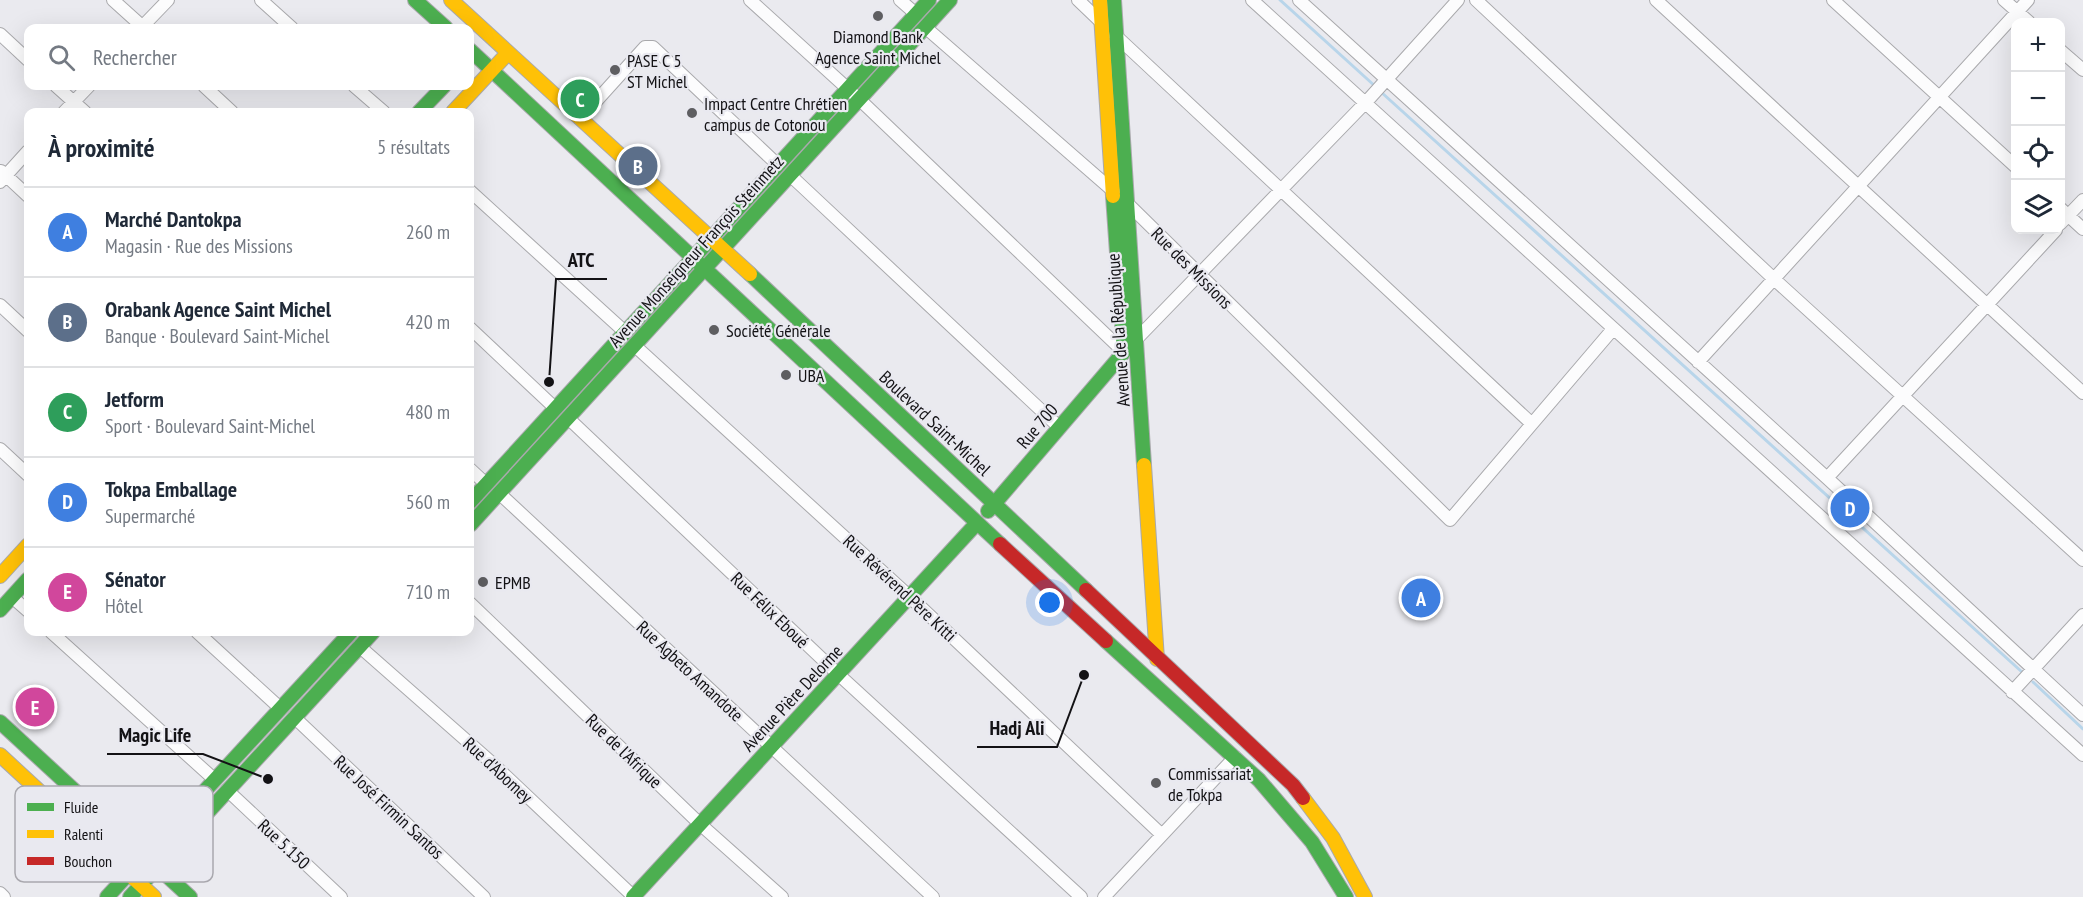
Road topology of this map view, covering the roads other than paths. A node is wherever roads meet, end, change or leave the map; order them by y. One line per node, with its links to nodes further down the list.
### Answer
1 (113, 0): 25 (street)
2 (168, 0): 26 (street)
3 (261, 0): 27 (street)
4 (415, 0): 28 (main road)
5 (451, 0): 31 (main road, Boulevard Saint-Michel)
6 (750, 0): 42 (street)
7 (900, 0): 22 (street)
8 (929, 0): 22 (main road, Avenue Monseigneur François Steinmetz)
9 (950, 0): 29 (main road, Avenue Monseigneur François Steinmetz)
10 (1078, 0): 24 (street)
11 (1100, 0): 24 (main road, Avenue de la République)
12 (1113, 0): 32 (main road, Avenue de la République)
13 (1252, 0): 51 (street)
14 (1299, 0): 40 (street)
15 (1458, 0): 40 (street)
16 (1476, 0): 81 (street)
17 (1656, 0): 65 (street)
18 (1833, 0): 49 (street)
19 (2004, 0): 21 (street)
20 (2028, 0): 21 (street)
21 (2017, 12): 23 (street); 49 (street)
22 (916, 14): 42 (main road, Avenue Monseigneur François Steinmetz)
23 (2024, 18)
24 (1101, 22): 32 (street); 66 (main road, Avenue de la République)
25 (139, 24)
26 (147, 24)
27 (288, 24)
28 (442, 24)
29 (926, 27): 50 (main road, Avenue Monseigneur François Steinmetz); 66 (street, Rue des Missions)
30 (0, 34): 37 (street)
31 (489, 36): 33 (main road); 34 (main road, Boulevard Saint-Michel)
32 (1116, 37): 67 (street); 71 (main road, Avenue de la République)
33 (474, 50)
34 (508, 53): 38 (main road); 59 (main road, Boulevard Saint-Michel)
35 (2065, 54): 39 (street)
36 (474, 55): 38 (main road)
37 (24, 56)
38 (492, 70): 41 (main road); 78 (main road)
39 (2083, 70)
40 (1384, 82): 51 (street); 91 (street)
41 (474, 89)
42 (848, 89): 50 (street); 62 (main road, Avenue Monseigneur François Steinmetz)
43 (60, 90): 52 (street)
44 (85, 90): 52 (street)
45 (208, 90): 55 (street)
46 (359, 90): 56 (street)
47 (440, 90): 57 (main road)
48 (473, 90): 58 (main road)
49 (1939, 98): 61 (street); 65 (street)
50 (859, 99): 63 (main road, Avenue Monseigneur François Steinmetz); 90 (street)
51 (1367, 101): 67 (street); 85 (street)
52 (74, 102): 53 (street); 54 (street)
53 (68, 108)
54 (81, 108)
55 (228, 108)
56 (379, 108)
57 (423, 108)
58 (457, 108)
59 (580, 119): 62 (street); 76 (main road, Boulevard Saint-Michel)
60 (24, 155): 64 (street)
61 (2011, 163)
62 (778, 165): 76 (main road, Avenue Monseigneur François Steinmetz)
63 (790, 175): 77 (main road, Avenue Monseigneur François Steinmetz); 97 (street)
64 (2, 176): 68 (street)
65 (1858, 186): 81 (street); 82 (street)
66 (1113, 190): 71 (street, Rue des Missions); 90 (main road, Avenue de la République)
67 (1281, 191): 80 (street); 96 (street)
68 (24, 193)
69 (474, 195): 87 (street)
70 (2083, 200): 72 (street)
71 (1127, 203): 80 (street, Rue des Missions); 88 (main road, Avenue de la République)
72 (2065, 214)
73 (2065, 217): 74 (street)
74 (2083, 229)
75 (2052, 234): 82 (street)
76 (711, 238): 77 (main road, Boulevard Saint-Michel); 78 (main road, Avenue Monseigneur François Steinmetz)
77 (723, 249): 79 (main road, Avenue Monseigneur François Steinmetz); 105 (main road, Boulevard Saint-Michel)
78 (694, 256): 79 (main road); 87 (main road, Avenue Monseigneur François Steinmetz)
79 (706, 267): 89 (main road, Avenue Monseigneur François Steinmetz); 107 (main road)
80 (1199, 276): 88 (street); 96 (street, Rue des Missions)
81 (1774, 279): 91 (street); 93 (street)
82 (1988, 303): 92 (street); 93 (street)
83 (0, 305): 84 (street)
84 (24, 327)
85 (1613, 330): 96 (street); 126 (street)
86 (474, 332): 94 (street)
87 (625, 333): 94 (main road, Avenue Monseigneur François Steinmetz)
88 (1136, 339): 90 (street); 123 (main road, Avenue de la République)
89 (634, 345): 95 (main road, Avenue Monseigneur François Steinmetz); 113 (street, Rue Révérend Père Kitti)
90 (1124, 352): 97 (main road, Rue 700)
91 (1698, 362): 101 (street)
92 (2083, 393)
93 (1902, 396): 101 (street); 109 (street)
94 (555, 408): 102 (main road, Avenue Monseigneur François Steinmetz)
95 (568, 418): 103 (main road, Avenue Monseigneur François Steinmetz); 125 (street, Rue Félix Eboué)
96 (1531, 423)
97 (1059, 427): 105 (main road, Rue 700)
98 (0, 449): 99 (street)
99 (24, 472)
100 (474, 473): 102 (street)
101 (1827, 478): 124 (street)
102 (486, 484): 104 (main road, Avenue Monseigneur François Steinmetz)
103 (499, 493): 106 (main road, Avenue Monseigneur François Steinmetz); 131 (street, Rue Agbeto Amandote)
104 (474, 498)
105 (995, 504): 107 (main road, Rue 700); 123 (main road, Boulevard Saint-Michel)
106 (474, 521)
107 (977, 523): 113 (main road, Avenue Pière Delorme); 134 (main road)
108 (24, 549): 110 (main road)
109 (2083, 560)
110 (0, 576)
111 (24, 584): 112 (main road)
112 (12, 597): 115 (street); 116 (main road)
113 (910, 597): 125 (main road, Avenue Pière Delorme); 142 (street, Rue Révérend Père Kitti)
114 (474, 607): 141 (street, Rue de l'Afrique)
115 (24, 608)
116 (0, 610)
117 (2083, 615): 124 (street)
118 (55, 636): 135 (street)
119 (201, 636): 127 (street)
120 (345, 636): 127 (main road)
121 (369, 636): 122 (main road)
122 (359, 646): 129 (main road); 156 (street, Rue d'Abomey)
123 (1157, 658): 162 (main road, Boulevard Saint-Michel)
124 (2033, 669): 126 (street); 128 (street)
125 (838, 674): 131 (main road, Avenue Pière Delorme); 159 (street, Rue Félix Eboué)
126 (2012, 692): 133 (street)
127 (280, 708): 135 (main road)
128 (2083, 715)
129 (294, 717): 139 (main road); 155 (street, Rue José Firmin Santos)
130 (0, 722): 137 (main road)
131 (771, 747): 141 (main road, Avenue Pière Delorme); 158 (street, Rue Agbeto Amandote)
132 (0, 755): 136 (main road)
133 (2083, 755)
134 (1235, 757): 142 (street); 161 (main road)
135 (214, 780): 138 (main road)
136 (34, 786)
137 (69, 786)
138 (209, 786)
139 (227, 790): 140 (main road); 154 (street, Rue 5.150)
140 (213, 805)
141 (700, 824): 156 (main road, Avenue Pière Delorme); 157 (street, Rue de l'Afrique)
142 (1162, 835): 160 (street)
143 (121, 882): 150 (main road)
144 (138, 882): 147 (main road)
145 (144, 882): 147 (main road)
146 (174, 882): 153 (main road)
147 (141, 885): 151 (main road); 152 (main road)
148 (0, 893): 149 (street)
149 (4, 897)
150 (107, 897)
151 (130, 897)
152 (154, 897)
153 (190, 897)
154 (341, 897)
155 (484, 897)
156 (634, 897)
157 (782, 897)
158 (933, 897)
159 (1081, 897)
160 (1104, 897)
161 (1346, 897)
162 (1365, 897)

